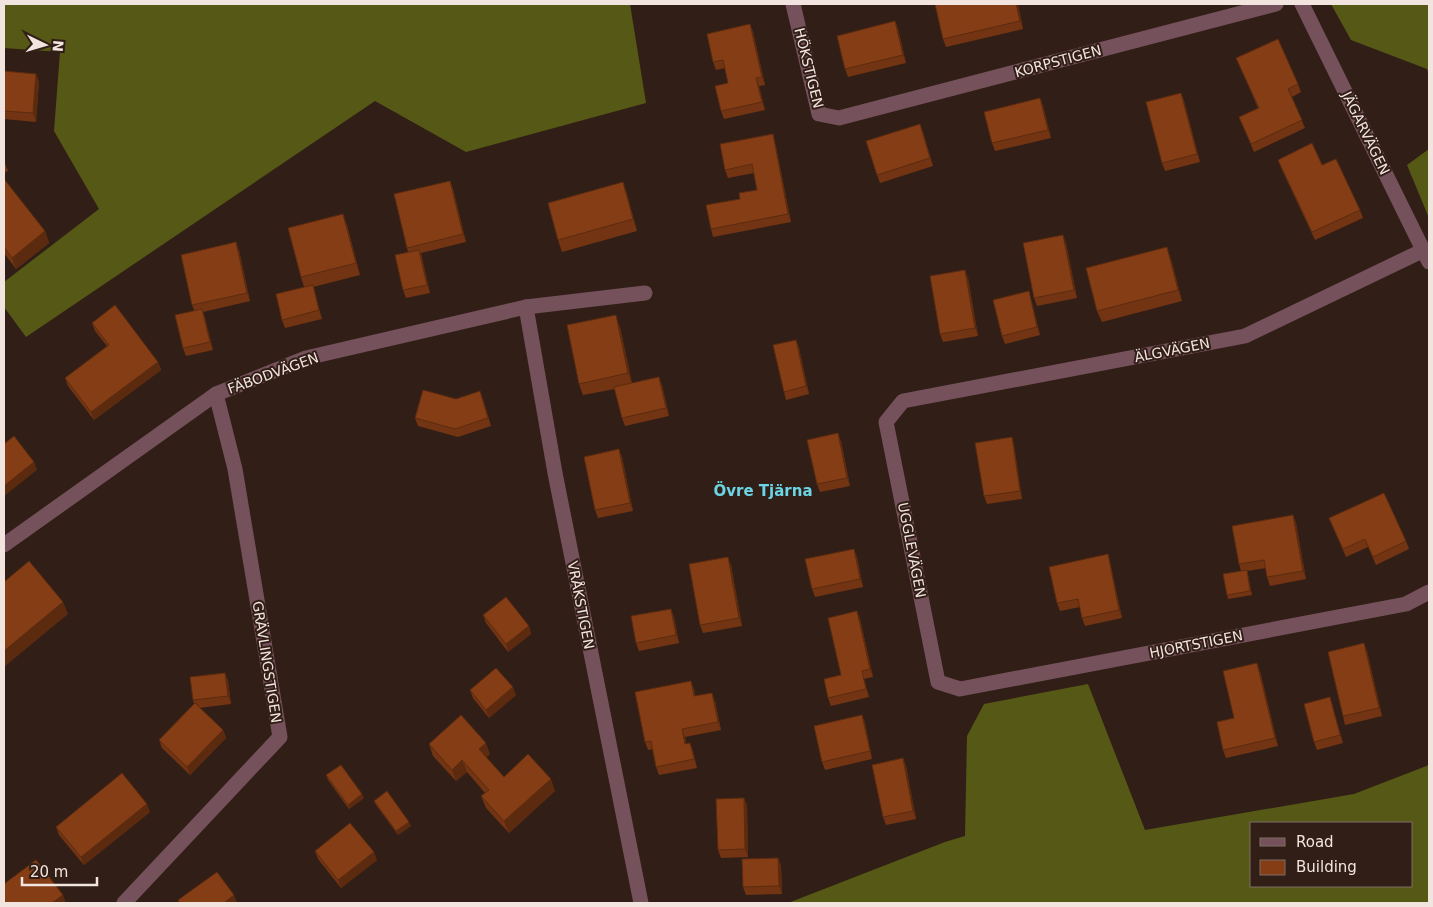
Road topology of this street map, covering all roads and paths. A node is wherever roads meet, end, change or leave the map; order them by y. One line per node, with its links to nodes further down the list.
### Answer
1 (793, 4): 4 (street, HÖKSTIGEN)
2 (1276, 4): 4 (street, KORPSTIGEN)
3 (1302, 4): 5 (street, JÄGARVÄGEN)
4 (839, 118)
5 (1427, 256): 9 (street, ÄLGVÄGEN)
6 (645, 293): 7 (street, FÄBODVÄGEN)
7 (526, 307): 8 (street, FÄBODVÄGEN); 14 (street, VRÅKSTIGEN)
8 (216, 394): 10 (street, FÄBODVÄGEN); 13 (street, GRÄVLINGSTIGEN)
9 (904, 401): 12 (street, UGGLEVÄGEN)
10 (4, 545)
11 (1429, 592): 12 (street, HJORTSTIGEN)
12 (960, 689)
13 (124, 903)
14 (641, 903)

